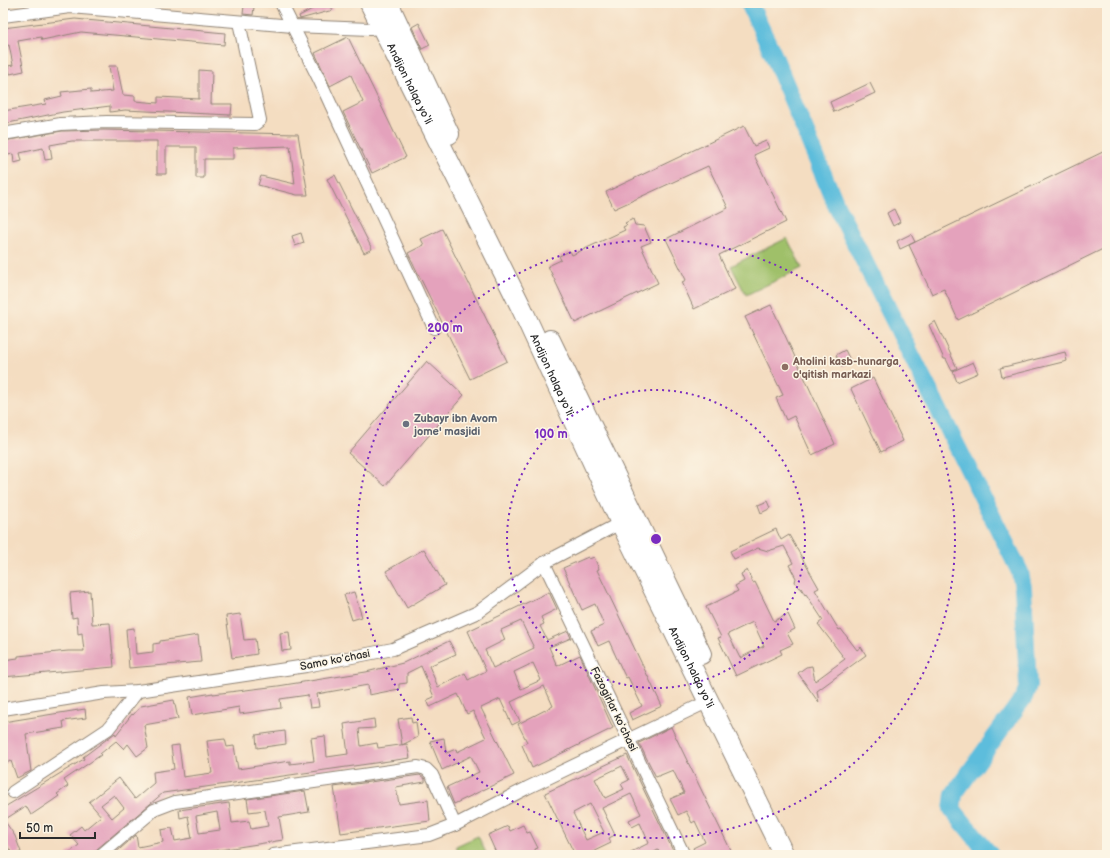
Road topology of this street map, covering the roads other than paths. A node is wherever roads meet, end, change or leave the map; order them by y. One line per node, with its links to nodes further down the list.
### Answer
1 (281, 3): 7 (street)
2 (370, 3): 8 (highway, Andijon halqa yo‘li)
3 (388, 3): 11 (highway, Andijon halqa yo‘li)
4 (121, 7): 5 (street); 6 (street)
5 (3, 16)
6 (239, 22): 7 (street); 9 (street)
7 (293, 26): 8 (street); 10 (street)
8 (382, 27): 11 (highway, Andijon halqa yo‘li)
9 (3, 134)
10 (434, 328)
11 (628, 519): 12 (street, Samo koʻchasi); 14 (highway, Andijon halqa yo‘li); 23 (highway, Andijon halqa yo‘li)
12 (544, 563): 13 (street, Samo koʻchasi); 16 (street, Fazogirlar koʻchasi)
13 (138, 690): 15 (street, Samo koʻchasi); 17 (street)
14 (709, 702): 16 (street); 22 (highway, Andijon halqa yo‘li)
15 (3, 709)
16 (628, 739): 18 (street); 21 (street, Fazogirlar koʻchasi)
17 (13, 792)
18 (455, 825): 19 (street); 20 (street)
19 (101, 855)
20 (273, 855)
21 (684, 855)
22 (784, 855)
23 (799, 855)

